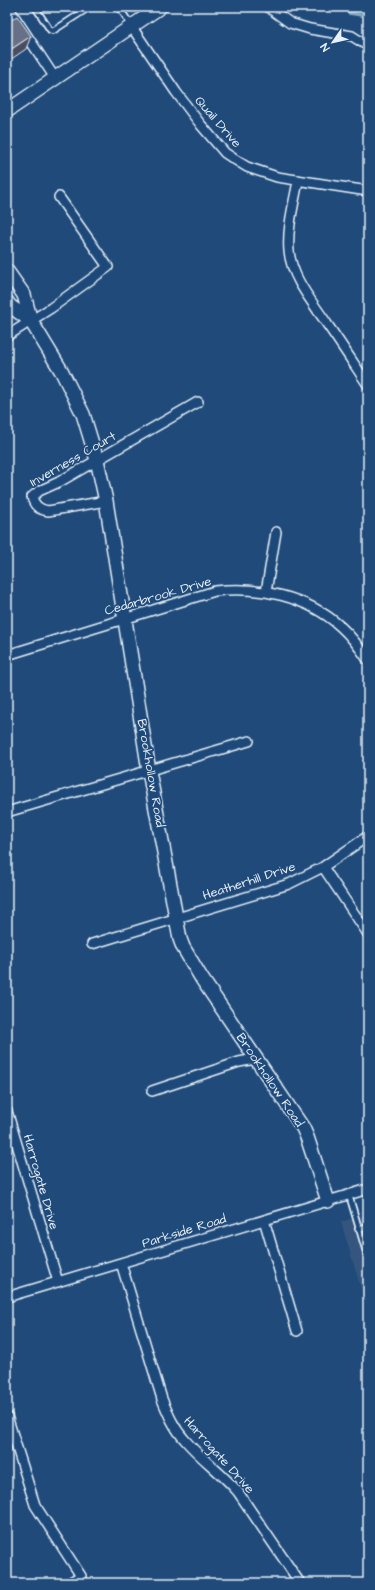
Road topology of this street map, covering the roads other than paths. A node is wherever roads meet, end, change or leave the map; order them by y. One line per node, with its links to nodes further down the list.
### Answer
1 (8, 7): 9 (street)
2 (35, 7): 3 (lane)
3 (90, 7)
4 (119, 7): 7 (lane)
5 (160, 7): 7 (street)
6 (268, 7): 8 (street)
7 (132, 26): 9 (street); 11 (street, Quail Drive)
8 (368, 46)
9 (55, 78): 10 (street)
10 (7, 110)
11 (298, 181): 12 (street, Quail Drive); 18 (street)
12 (368, 191)
13 (59, 197): 16 (street)
14 (7, 271): 16 (street, Brookhollow Road)
15 (7, 302): 16 (street, Brookhollow Road)
16 (31, 321): 17 (street); 20 (street, Brookhollow Road)
17 (7, 336)
18 (368, 385)
19 (198, 402): 20 (street, Inverness Court)
20 (97, 460): 21 (street, Brookhollow Road); 21 (street, Inverness Court)
21 (106, 501): 24 (street, Brookhollow Road)
22 (276, 532): 23 (street)
23 (266, 592): 24 (street, Cedarbrook Drive); 26 (street, Cedarbrook Drive)
24 (125, 619): 25 (street, Cedarbrook Drive); 28 (street, Brookhollow Road)
25 (7, 655)
26 (368, 660)
27 (249, 741): 28 (street)
28 (149, 771): 29 (street); 32 (street, Brookhollow Road)
29 (7, 812)
30 (368, 836): 31 (street, Heatherhill Drive)
31 (323, 867): 32 (street, Heatherhill Drive); 33 (street)
32 (176, 918): 34 (street, Heatherhill Drive); 35 (street, Brookhollow Road)
33 (368, 934)
34 (92, 944)
35 (255, 1058): 36 (street); 40 (street, Brookhollow Road)
36 (152, 1091)
37 (7, 1111): 46 (street, Harrogate Drive)
38 (368, 1189): 39 (street, Parkside Road)
39 (348, 1195): 40 (street, Parkside Road); 43 (lane)
40 (328, 1201): 41 (street, Parkside Road)
41 (264, 1220): 45 (street, Parkside Road); 48 (street)
42 (368, 1226): 43 (lane)
43 (358, 1229): 44 (lane)
44 (368, 1259)
45 (121, 1263): 46 (street, Parkside Road); 51 (street, Harrogate Drive)
46 (58, 1282): 47 (street, Parkside Road)
47 (7, 1297)
48 (296, 1331)
49 (7, 1416): 50 (street)
50 (70, 1583)
51 (300, 1583)

